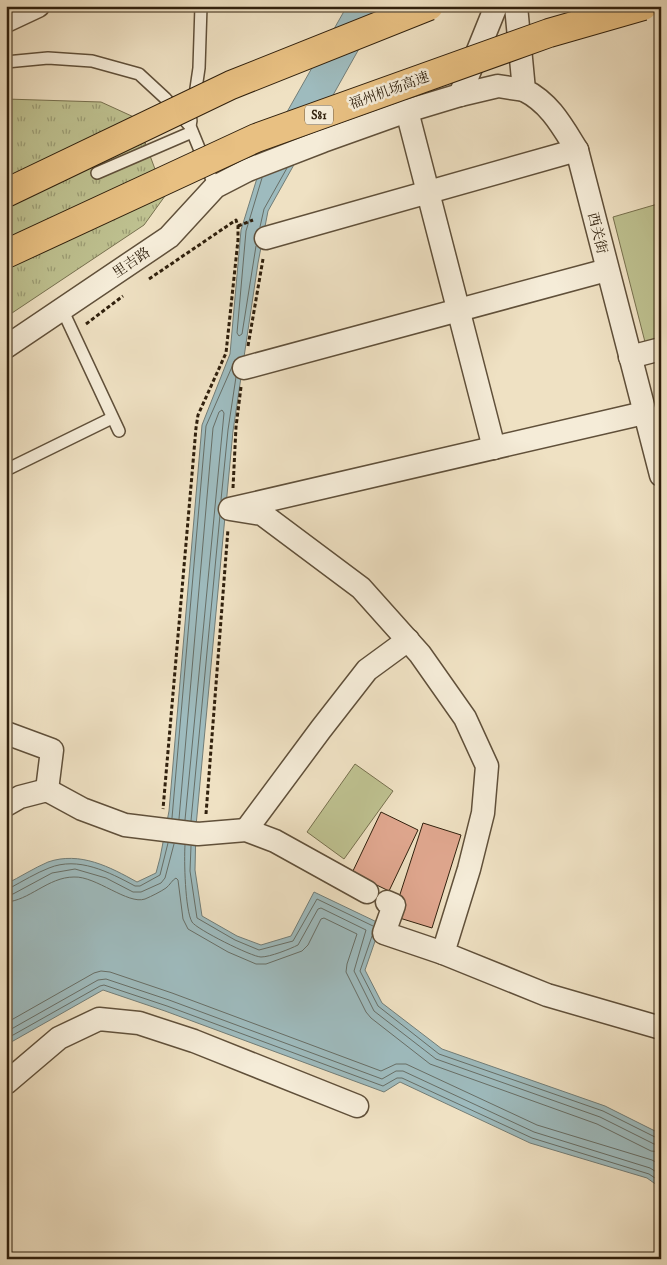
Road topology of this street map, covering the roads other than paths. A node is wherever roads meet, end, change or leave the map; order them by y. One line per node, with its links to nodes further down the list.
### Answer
1 (38, 6): 7 (street)
2 (201, 6): 12 (lane)
3 (430, 6): 17 (highway, bridge)
4 (496, 6): 10 (street)
5 (516, 6): 9 (street)
6 (643, 6): 19 (highway, 福州机场高速 / S81, bridge)
7 (6, 21)
8 (6, 62): 12 (lane)
9 (524, 90): 10 (street, 里吉路); 13 (street, 西关街)
10 (460, 95): 11 (street, 里吉路)
11 (407, 111): 15 (street, 里吉路); 16 (street)
12 (191, 129): 14 (lane); 15 (lane)
13 (577, 150): 16 (street); 20 (street, 西关街)
14 (97, 173)
15 (215, 187): 21 (street, 里吉路)
16 (428, 192): 18 (street); 22 (street)
17 (6, 193)
18 (266, 238)
19 (6, 254)
20 (607, 270): 22 (street); 25 (street, 西关街)
21 (62, 309): 23 (street, 里吉路); 28 (lane)
22 (458, 310): 26 (street); 30 (street)
23 (6, 347)
24 (661, 349): 25 (street)
25 (630, 357): 27 (street, 西关街)
26 (244, 368)
27 (644, 413): 30 (street); 32 (street, 西关街)
28 (112, 418): 29 (lane); 31 (lane)
29 (119, 431)
30 (494, 448): 33 (street)
31 (6, 470)
32 (661, 475)
33 (408, 640): 37 (street); 38 (street)
34 (6, 733): 35 (street)
35 (47, 790): 36 (street); 37 (street)
36 (6, 806)
37 (246, 830): 38 (street)
38 (443, 953): 39 (street)
39 (661, 1028)
40 (6, 1083): 41 (street)
41 (357, 1106)

